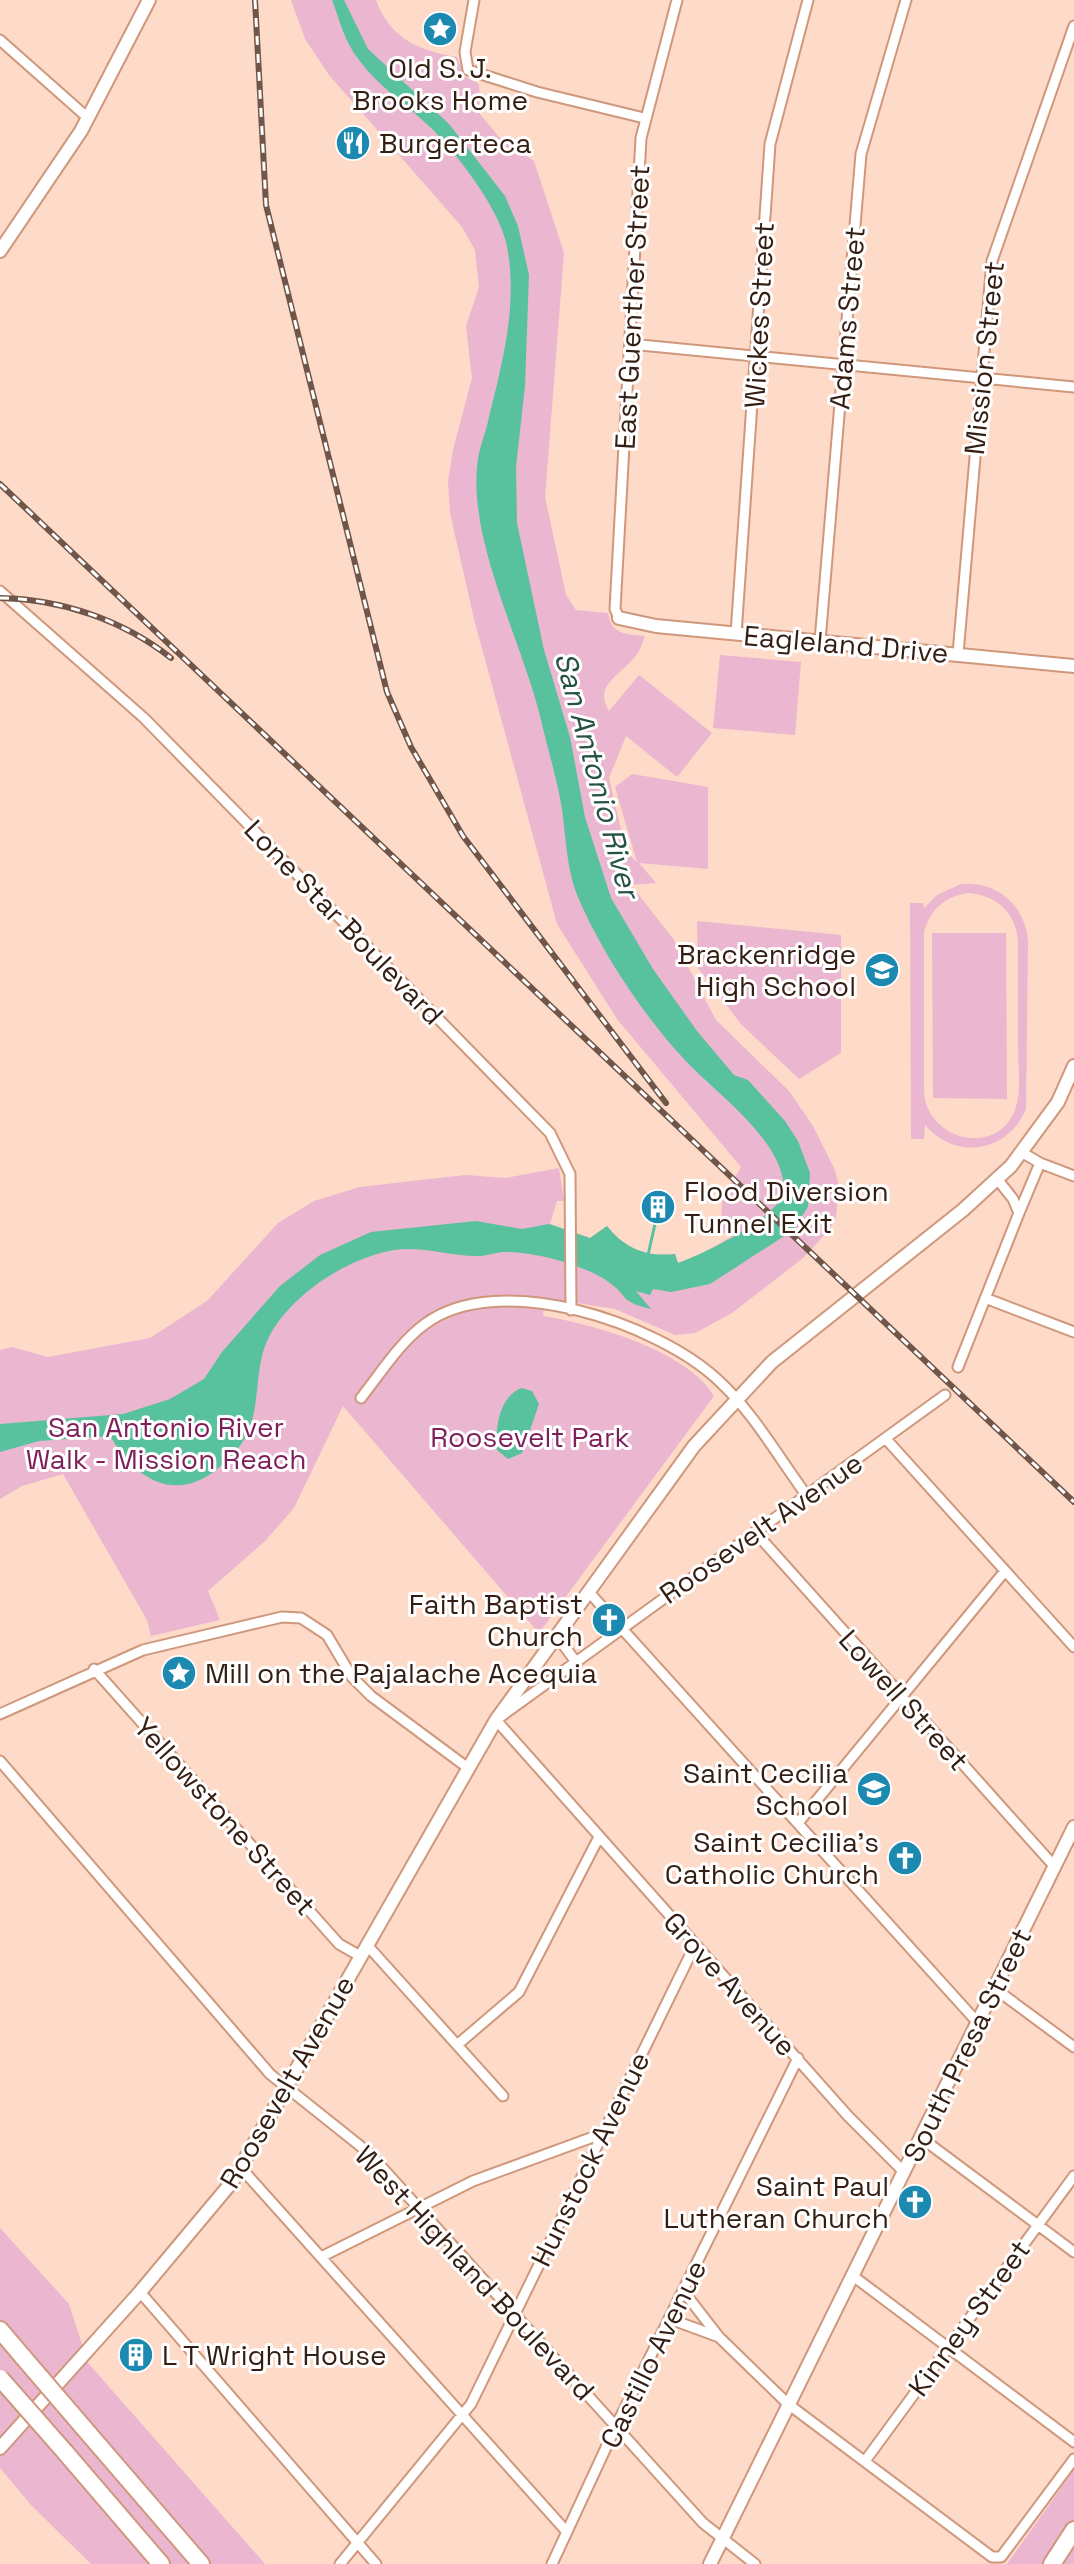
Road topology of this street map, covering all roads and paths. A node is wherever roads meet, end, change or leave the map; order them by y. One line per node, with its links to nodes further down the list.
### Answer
1 (149, 0): 8 (main road)
2 (474, 0): 9 (street)
3 (677, 0): 9 (street, East Guenther Street)
4 (808, 0): 12 (street, Wickes Street)
5 (906, 0): 13 (street, Adams Street)
6 (1074, 26): 14 (street, Mission Street)
7 (0, 40): 8 (street)
8 (88, 118): 10 (main road)
9 (644, 118): 11 (street, East Guenther Street)
10 (0, 251)
11 (630, 344): 12 (street); 17 (street, East Guenther Street)
12 (758, 359): 13 (street); 18 (street, Wickes Street)
13 (843, 367): 14 (street); 19 (street, Adams Street)
14 (980, 378): 15 (street); 20 (street, Mission Street)
15 (1074, 387)
16 (0, 591): 29 (street, Lone Star Boulevard)
17 (619, 618): 18 (main road, Eagleland Drive)
18 (736, 634): 19 (main road, Eagleland Drive)
19 (820, 641): 20 (main road, Eagleland Drive)
20 (958, 654): 21 (main road, Eagleland Drive)
21 (1074, 666)
22 (1074, 1066): 23 (main road, Roosevelt Avenue)
23 (1023, 1153): 24 (street); 26 (main road, Roosevelt Avenue)
24 (1040, 1163): 25 (street); 27 (street)
25 (1074, 1176)
26 (998, 1180): 27 (street); 34 (main road, Roosevelt Avenue)
27 (1019, 1213): 28 (street)
28 (985, 1298): 30 (street); 31 (street)
29 (571, 1310): 33 (street); 34 (street)
30 (1074, 1332)
31 (958, 1367)
32 (945, 1395): 35 (street, Roosevelt Avenue)
33 (361, 1398)
34 (735, 1399): 36 (street); 39 (main road, Roosevelt Avenue)
35 (886, 1439): 36 (street, Roosevelt Avenue); 38 (street)
36 (807, 1496): 37 (street, Roosevelt Avenue)
37 (755, 1532): 40 (street, Roosevelt Avenue); 45 (street, Lowell Street)
38 (1005, 1571): 42 (street); 45 (street)
39 (588, 1591): 40 (street); 41 (main road, Roosevelt Avenue)
40 (622, 1628): 43 (street, Roosevelt Avenue); 50 (street)
41 (556, 1635): 43 (street); 47 (main road, Roosevelt Avenue)
42 (1074, 1647)
43 (576, 1662): 47 (street, Roosevelt Avenue)
44 (94, 1669): 46 (street); 49 (street); 55 (street, Yellowstone Street)
45 (901, 1696): 50 (street); 53 (street, Lowell Street)
46 (0, 1714)
47 (496, 1720): 49 (main road, Roosevelt Avenue); 51 (street, Grove Avenue)
48 (0, 1761): 61 (street, West Highland Boulevard)
49 (468, 1768): 55 (main road, Roosevelt Avenue)
50 (798, 1823): 57 (street)
51 (599, 1837): 54 (street, Grove Avenue); 58 (street)
52 (1072, 1837): 53 (main road, South Presa Street)
53 (1055, 1867): 56 (main road, South Presa Street)
54 (695, 1945): 60 (street, Grove Avenue); 63 (street, Hunstock Avenue)
55 (364, 1950): 58 (street, Yellowstone Street); 61 (main road, Roosevelt Avenue)
56 (994, 1988): 57 (main road, South Presa Street); 59 (street)
57 (978, 2023): 64 (main road, South Presa Street)
58 (457, 2045): 62 (street, Yellowstone Street)
59 (1074, 2047)
60 (798, 2058): 66 (street, Grove Avenue); 74 (street, Castillo Avenue)
61 (286, 2088): 65 (main road, Roosevelt Avenue); 68 (street, West Highland Boulevard)
62 (503, 2096)
63 (604, 2133): 68 (street); 75 (street, Hunstock Avenue)
64 (920, 2137): 66 (main road, South Presa Street); 69 (street)
65 (241, 2168): 71 (street); 73 (main road, Roosevelt Avenue)
66 (904, 2172): 72 (main road, South Presa Street)
67 (1074, 2176): 69 (street, Kinney Street)
68 (419, 2206): 71 (street); 75 (street, West Highland Boulevard)
69 (1038, 2225): 70 (street); 79 (street, Kinney Street)
70 (1074, 2252)
71 (321, 2257): 82 (street)
72 (853, 2276): 79 (street); 81 (main road, South Presa Street)
73 (140, 2292): 85 (main road, Roosevelt Avenue); 91 (street)
74 (684, 2292): 76 (street, Castillo Avenue); 78 (street)
75 (514, 2313): 82 (street, Hunstock Avenue); 83 (street, West Highland Boulevard)
76 (670, 2319): 78 (street); 83 (street, Castillo Avenue)
77 (0, 2330): 93 (highway, bridge)
78 (719, 2337): 81 (street)
79 (948, 2346): 84 (street); 87 (street, Kinney Street)
80 (0, 2378): 92 (highway, bridge)
81 (788, 2404): 87 (street); 90 (main road, South Presa Street)
82 (463, 2415): 89 (street); 91 (street, Hunstock Avenue)
83 (616, 2426): 89 (street, Castillo Avenue); 90 (street, West Highland Boulevard)
84 (1074, 2442)
85 (0, 2448)
86 (1074, 2459): 87 (street)
87 (865, 2461)
88 (1074, 2530): 99 (highway)
89 (567, 2532): 96 (street, Castillo Avenue)
90 (722, 2539): 97 (main road, South Presa Street); 98 (street, West Highland Boulevard)
91 (358, 2543): 94 (street, Hunstock Avenue); 95 (street)
92 (161, 2564)
93 (201, 2564)
94 (340, 2564)
95 (376, 2564)
96 (552, 2564)
97 (710, 2564)
98 (755, 2564)
99 (1052, 2564)

